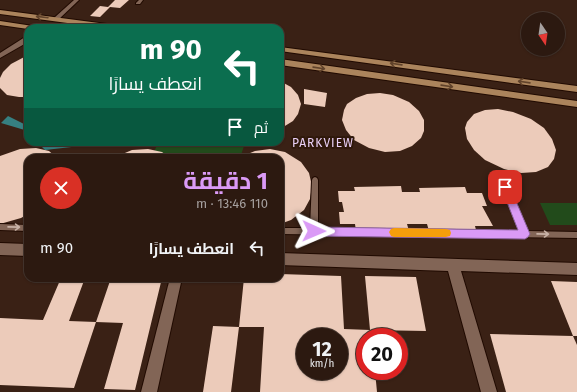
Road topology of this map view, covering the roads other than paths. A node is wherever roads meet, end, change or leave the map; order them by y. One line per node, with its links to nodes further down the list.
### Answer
1 (77, 0): 3 (lane)
2 (0, 13): 3 (main road, one-way to 2)
3 (56, 19): 5 (main road)
4 (0, 23): 6 (main road)
5 (93, 24)
6 (24, 27)
7 (24, 41): 9 (street)
8 (284, 50): 11 (main road, one-way to 8)
9 (0, 56)
10 (284, 63): 13 (main road, one-way to 13)
11 (544, 84): 12 (main road); 13 (main road)
12 (577, 89)
13 (549, 100): 14 (main road)
14 (577, 104)
15 (316, 180): 20 (lane)
16 (505, 187): 21 (lane)
17 (0, 227): 18 (lane, one-way to 18)
18 (24, 228)
19 (284, 231): 20 (lane)
20 (314, 231): 21 (lane)
21 (525, 234): 22 (lane, one-way to 22)
22 (577, 235)
23 (0, 249): 24 (street)
24 (24, 250)
25 (284, 259): 26 (street)
26 (454, 265): 27 (street); 30 (street)
27 (577, 269)
28 (175, 282): 29 (street)
29 (149, 392)
30 (489, 392)

